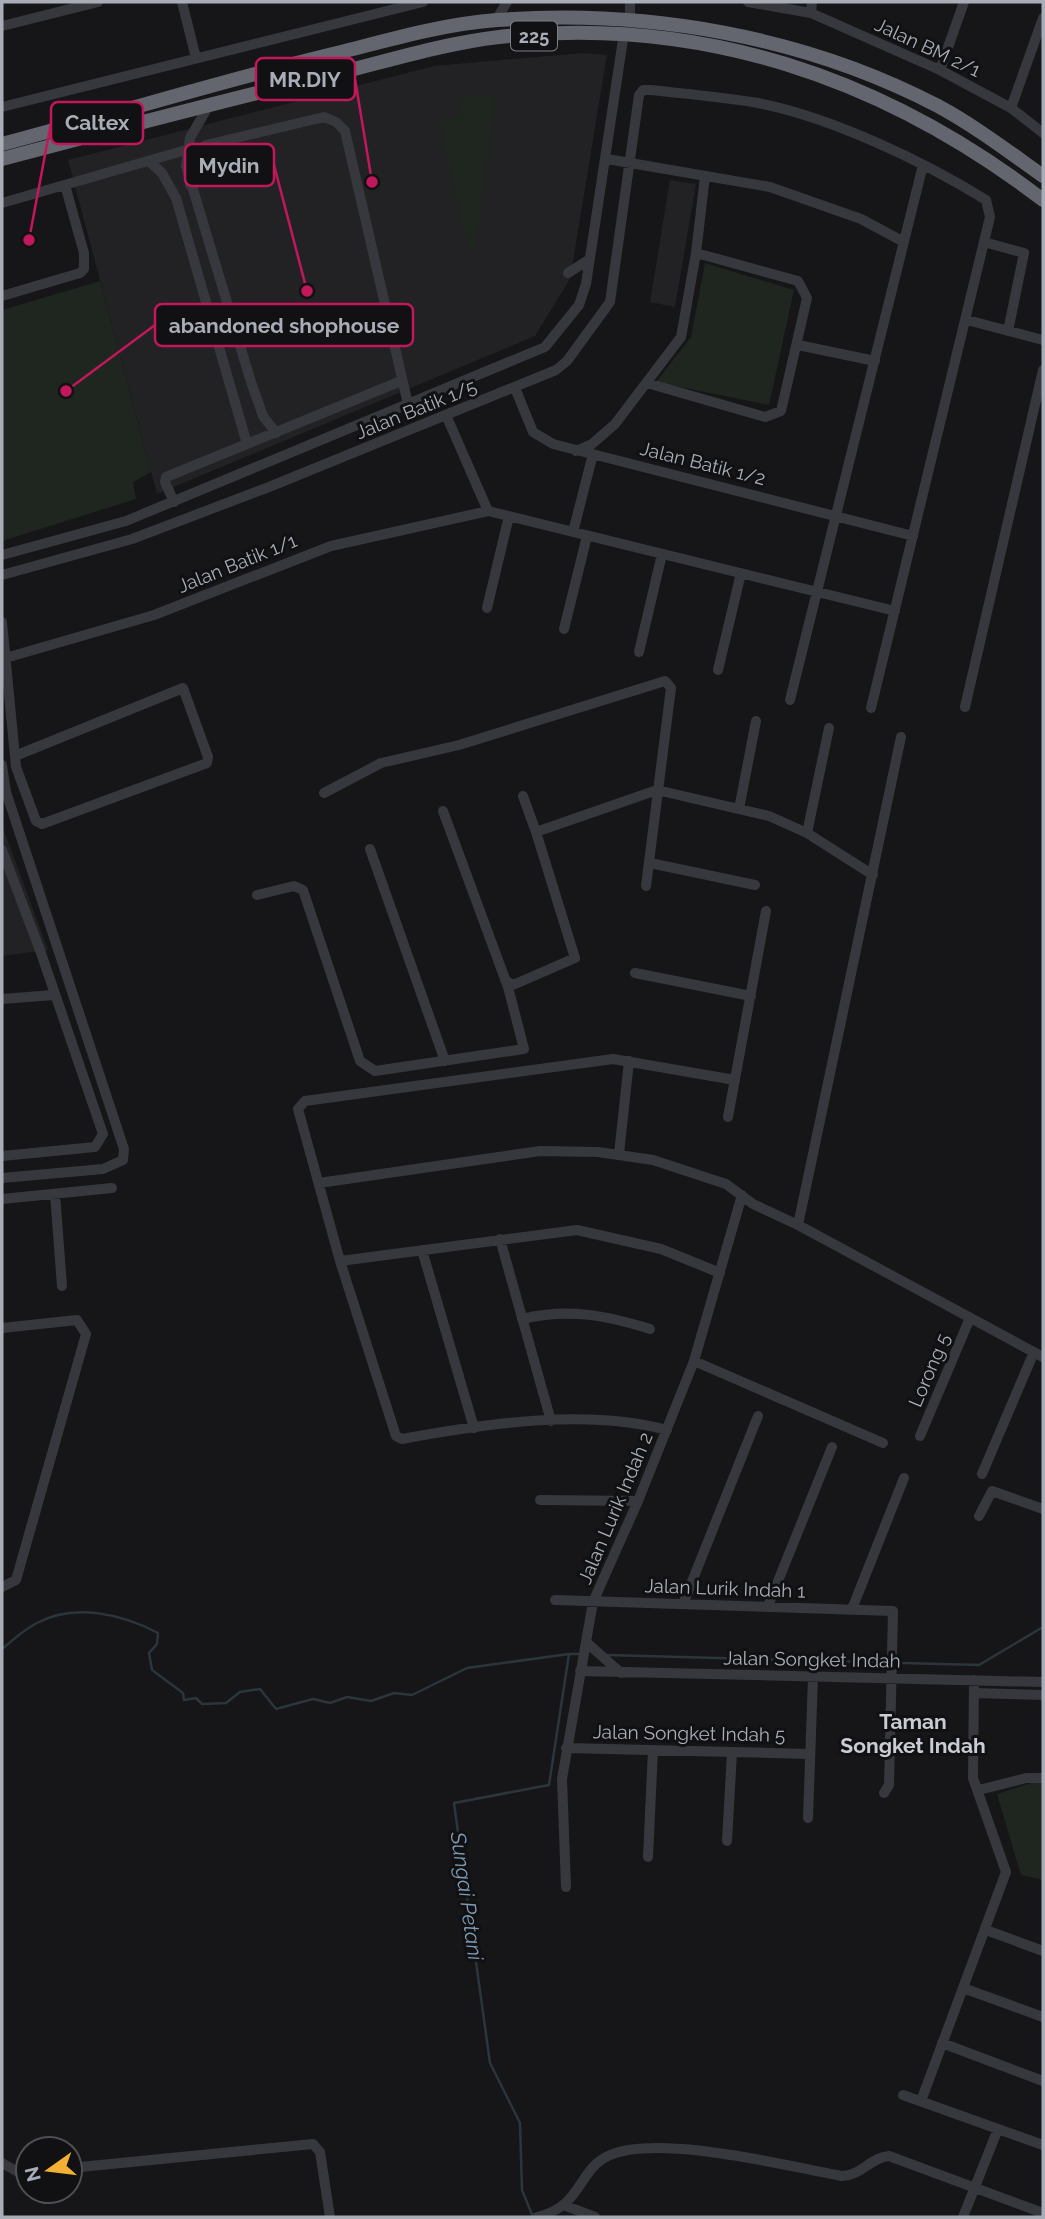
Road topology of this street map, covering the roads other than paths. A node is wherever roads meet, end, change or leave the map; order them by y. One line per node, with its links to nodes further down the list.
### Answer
1 (98, 2): 12 (street)
2 (182, 2): 14 (street)
3 (423, 2): 14 (street)
4 (507, 2): 11 (street)
5 (631, 2): 10 (street)
6 (748, 2): 8 (street, Jalan BM 2/1)
7 (964, 2): 15 (street)
8 (812, 7): 15 (street, Jalan BM 2/1)
9 (1043, 18): 18 (street)
10 (630, 19): 11 (highway, 225); 28 (highway, 225)
11 (496, 20): 20 (highway, 225)
12 (2, 26)
13 (624, 33): 16 (highway, 225); 23 (street); 31 (highway, 225)
14 (195, 58): 17 (street)
15 (940, 70): 18 (street, Jalan BM 2/1)
16 (209, 105): 21 (street); 22 (highway, 225)
17 (2, 107)
18 (1011, 108): 19 (street, Jalan BM 2/1)
19 (1043, 133)
20 (2, 144)
21 (186, 150): 24 (street); 30 (street)
22 (2, 159)
23 (607, 159): 25 (street); 38 (street)
24 (149, 161): 29 (street); 36 (street)
25 (628, 163): 26 (street, Jalan Batik 1/5); 27 (street); 51 (street, Jalan Batik 1/5)
26 (923, 165): 34 (street); 35 (street)
27 (705, 176): 34 (street); 37 (street)
28 (1043, 176)
29 (65, 185): 32 (street); 40 (street)
30 (190, 185): 33 (street); 47 (street)
31 (1043, 200)
32 (2, 203)
33 (204, 230): 36 (street); 48 (street)
34 (904, 242): 45 (street)
35 (984, 242): 41 (street); 42 (street)
36 (190, 248): 50 (street)
37 (696, 253): 44 (street); 49 (street)
38 (590, 259): 39 (street); 52 (street)
39 (568, 273)
40 (2, 296)
41 (967, 320): 42 (street); 64 (street)
42 (1008, 331): 43 (street)
43 (1043, 340)
44 (797, 345): 45 (street); 49 (street)
45 (875, 361): 60 (street)
46 (1043, 370): 78 (street)
47 (401, 381): 52 (street); 54 (street)
48 (251, 382): 50 (street); 54 (street)
49 (647, 383): 56 (street)
50 (230, 387): 55 (street)
51 (514, 388): 53 (street, Jalan Batik 1/5); 56 (street, Jalan Batik 1/2)
52 (408, 404): 58 (street)
53 (446, 415): 59 (street); 68 (street, Jalan Batik 1/5)
54 (276, 433): 55 (street)
55 (247, 444): 58 (street)
56 (576, 451): 57 (street, Jalan Batik 1/2)
57 (593, 454): 60 (street, Jalan Batik 1/2); 62 (street)
58 (174, 502): 66 (street)
59 (488, 511): 61 (street); 75 (street, Jalan Batik 1/1)
60 (836, 515): 64 (street, Jalan Batik 1/2); 69 (street)
61 (509, 516): 62 (street); 70 (street)
62 (573, 532): 63 (street)
63 (587, 536): 65 (street); 73 (street)
64 (913, 536): 71 (street)
65 (663, 554): 67 (street); 74 (street)
66 (2, 555)
67 (741, 573): 69 (street); 76 (street)
68 (2, 575)
69 (817, 592): 71 (street); 77 (street)
70 (487, 608)
71 (895, 611): 79 (street)
72 (2, 622): 75 (street)
73 (565, 629)
74 (639, 652)
75 (4, 658): 83 (street)
76 (718, 670)
77 (790, 700)
78 (965, 707)
79 (871, 708)
80 (756, 721): 89 (street)
81 (829, 728): 92 (street)
82 (901, 737): 96 (street)
83 (15, 756): 83 (street)
84 (2, 765): 86 (street)
85 (657, 790): 87 (street); 89 (street); 91 (street); 95 (street)
86 (4, 793): 112 (street)
87 (324, 793)
88 (523, 796): 91 (street)
89 (739, 809): 92 (street)
90 (443, 811): 102 (street)
91 (536, 832): 102 (street)
92 (807, 833): 96 (street)
93 (370, 849): 106 (street)
94 (2, 850): 103 (street)
95 (650, 863): 97 (street); 98 (street)
96 (873, 875): 118 (street)
97 (755, 884)
98 (646, 886)
99 (257, 895): 106 (street)
100 (766, 911): 104 (street)
101 (635, 974): 104 (street)
102 (505, 980): 106 (street)
103 (54, 995): 105 (street); 111 (street)
104 (751, 996): 108 (street)
105 (2, 999)
106 (445, 1061)
107 (629, 1061): 108 (street); 110 (street); 113 (street)
108 (735, 1080): 109 (street)
109 (728, 1117)
110 (620, 1154): 113 (street); 116 (street)
111 (2, 1156)
112 (2, 1178)
113 (318, 1183): 121 (street)
114 (112, 1188): 115 (street)
115 (55, 1194): 117 (street); 123 (street)
116 (742, 1195): 118 (street); 122 (street, Jalan Lurik Indah 2)
117 (2, 1199)
118 (798, 1226): 124 (street)
119 (500, 1239): 120 (street); 122 (street); 125 (street)
120 (422, 1250): 121 (street); 132 (street)
121 (340, 1261): 132 (street)
122 (720, 1273): 129 (street, Jalan Lurik Indah 2)
123 (62, 1286)
124 (970, 1318): 128 (street); 134 (street, Lorong 5)
125 (522, 1319): 127 (street); 131 (street)
126 (2, 1328): 143 (street)
127 (650, 1328)
128 (1039, 1355): 137 (street)
129 (694, 1361): 133 (street, Jalan Lurik Indah 2); 135 (street)
130 (758, 1416): 146 (street)
131 (551, 1421): 132 (street); 133 (street)
132 (474, 1428)
133 (667, 1430): 140 (street, Jalan Lurik Indah 2)
134 (919, 1436)
135 (883, 1443)
136 (832, 1447): 147 (street)
137 (982, 1474)
138 (904, 1478): 148 (street)
139 (540, 1500): 140 (street)
140 (638, 1501): 145 (street, Jalan Lurik Indah 2)
141 (1043, 1509): 142 (street)
142 (979, 1516)
143 (2, 1587)
144 (555, 1600): 145 (street, Jalan Lurik Indah 1)
145 (593, 1602): 146 (street, Jalan Lurik Indah 1); 149 (street, Jalan Lurik Indah 2)
146 (683, 1604): 147 (street, Jalan Lurik Indah 1)
147 (768, 1606): 148 (street, Jalan Lurik Indah 1)
148 (852, 1609): 152 (street, Jalan Lurik Indah 1)
149 (586, 1642): 150 (street, Jalan Lurik Indah 2); 151 (street)
150 (580, 1671): 151 (street, Jalan Songket Indah); 158 (street, Jalan Lurik Indah 2)
151 (621, 1673): 153 (street, Jalan Songket Indah)
152 (892, 1674): 153 (street, Jalan Songket Indah); 154 (street, Jalan Songket Indah); 164 (street)
153 (813, 1677): 161 (street)
154 (974, 1680): 155 (street, Jalan Songket Indah); 156 (street)
155 (1043, 1682)
156 (974, 1693): 157 (street); 163 (street)
157 (1043, 1695)
158 (566, 1748): 159 (street, Jalan Songket Indah 5); 168 (street, Jalan Lurik Indah 2)
159 (653, 1750): 160 (street, Jalan Songket Indah 5); 167 (street)
160 (732, 1752): 161 (street, Jalan Songket Indah 5); 166 (street)
161 (810, 1754): 165 (street)
162 (1043, 1778): 163 (street)
163 (979, 1790): 169 (street)
164 (884, 1793)
165 (808, 1818)
166 (727, 1841)
167 (648, 1857)
168 (566, 1887)
169 (986, 1930): 170 (street); 171 (street)
170 (1043, 1951)
171 (963, 1988): 172 (street); 173 (street)
172 (1043, 2017)
173 (942, 2043): 174 (street); 176 (street)
174 (1043, 2081)
175 (903, 2095): 176 (street)
176 (921, 2101): 177 (street)
177 (998, 2129): 178 (street); 180 (street)
178 (1043, 2145)
179 (84, 2167): 183 (street)
180 (973, 2187): 181 (street); 182 (street); 186 (street)
181 (566, 2206): 184 (street); 185 (street)
182 (1043, 2213)
183 (330, 2217)
184 (540, 2217)
185 (595, 2217)
186 (963, 2217)

